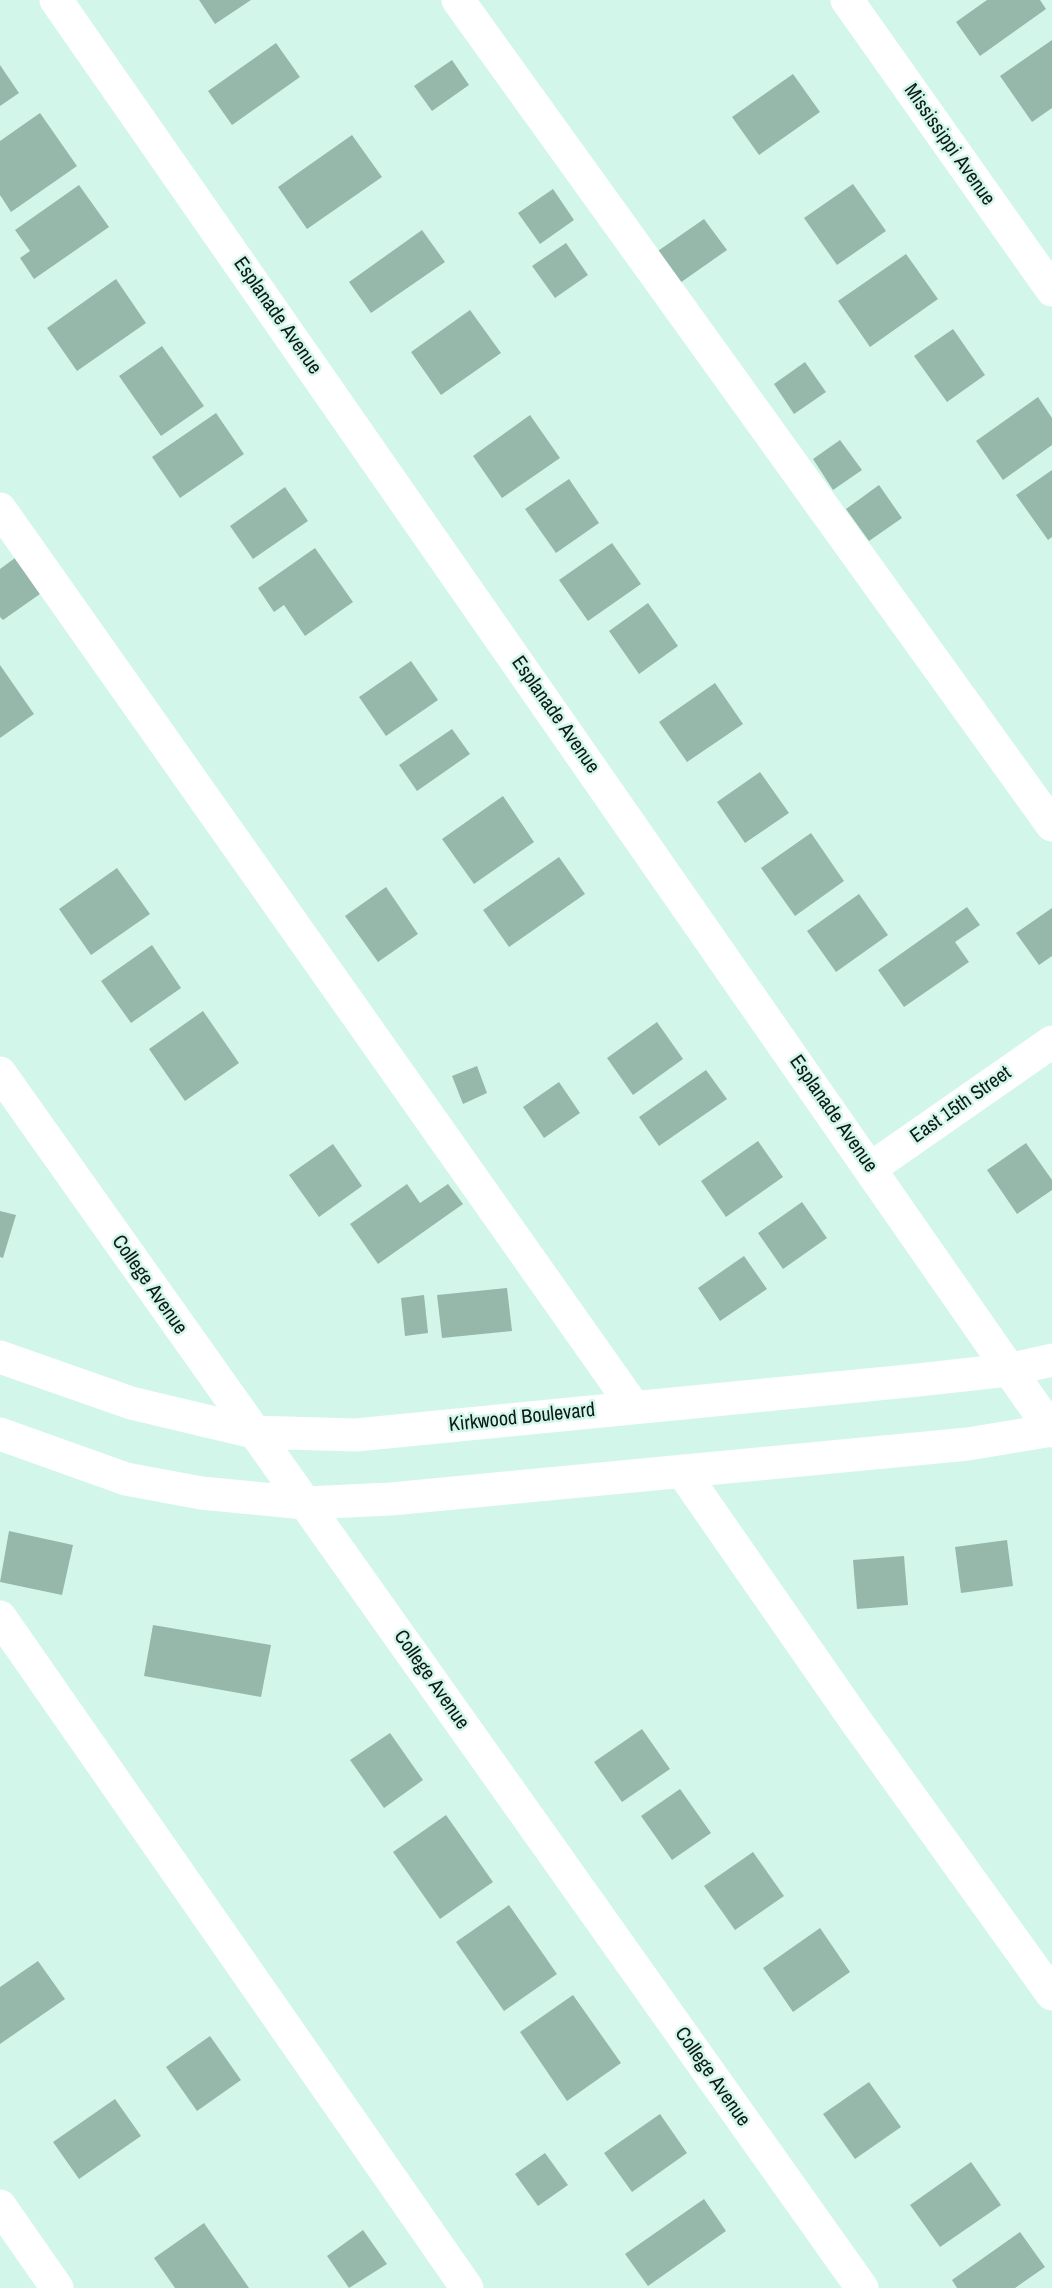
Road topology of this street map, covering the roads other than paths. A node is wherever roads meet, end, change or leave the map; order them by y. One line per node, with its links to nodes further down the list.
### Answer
1 (56, 0): 9 (street, Esplanade Avenue)
2 (458, 0): 6 (street)
3 (847, 0): 4 (street, Mississippi Avenue)
4 (1052, 290)
5 (0, 508): 13 (street)
6 (1052, 825)
7 (1052, 1042): 9 (street, East 15th Street)
8 (0, 1073): 15 (street, College Avenue)
9 (871, 1168): 12 (street, Esplanade Avenue)
10 (0, 1357): 15 (street, Kirkwood Boulevard)
11 (1052, 1360): 12 (street, Kirkwood Boulevard)
12 (1008, 1370): 13 (street, Kirkwood Boulevard); 14 (street, Esplanade Avenue)
13 (633, 1406): 15 (street, Kirkwood Boulevard)
14 (1052, 1430): 17 (street)
15 (252, 1432): 18 (street, College Avenue)
16 (0, 1434): 18 (street)
17 (682, 1471): 18 (street); 20 (street)
18 (305, 1503): 24 (street, College Avenue)
19 (0, 1617): 23 (street)
20 (1052, 1994)
21 (0, 2206): 22 (street)
22 (57, 2288)
23 (467, 2288)
24 (862, 2288)

